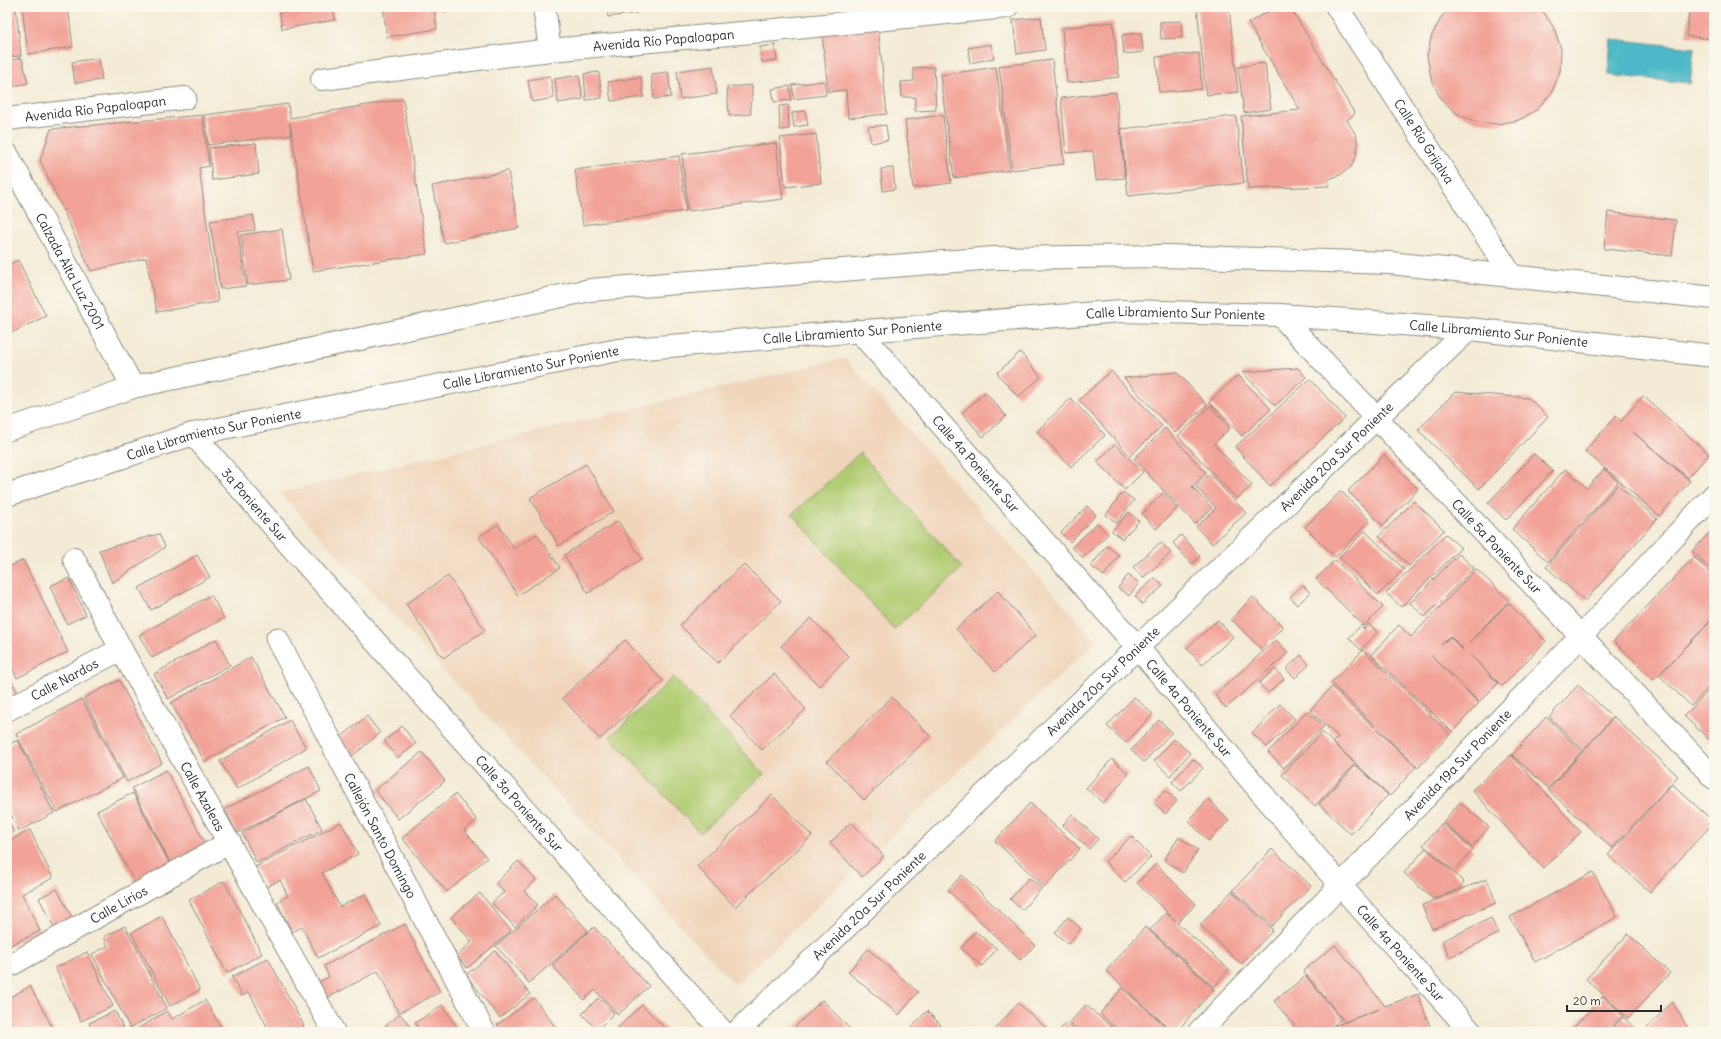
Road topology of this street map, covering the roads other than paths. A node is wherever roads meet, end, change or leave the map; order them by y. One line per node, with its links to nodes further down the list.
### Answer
1 (544, 7): 4 (street)
2 (1007, 7): 4 (street, Avenida Río Papaloapan)
3 (1337, 7): 9 (street, Calle Río Grijalva)
4 (550, 50): 5 (street, Avenida Río Papaloapan)
5 (322, 79)
6 (184, 98): 7 (street, Avenida Río Papaloapan)
7 (7, 119)
8 (7, 154): 15 (street, Calzada Alta Luz 2001)
9 (1512, 276): 10 (street); 15 (street)
10 (1714, 298)
11 (1280, 315): 12 (street, Calle Libramiento Sur Poniente); 13 (street, Calle Libramiento Sur Poniente); 16 (street, Calle 5a Poniente Sur)
12 (1469, 329): 14 (street, Calle Libramiento Sur Poniente); 16 (street, Avenida 20a Sur Poniente)
13 (859, 331): 18 (street, Calle Libramiento Sur Poniente); 25 (street, Calle 4a Poniente Sur)
14 (1714, 356)
15 (133, 387): 17 (street)
16 (1376, 418): 23 (street, Calle 5a Poniente Sur); 25 (street, Avenida 20a Sur Poniente)
17 (7, 430)
18 (194, 434): 19 (street, Calle Libramiento Sur Poniente); 22 (street, 3a Poniente Sur)
19 (7, 495)
20 (1714, 495): 23 (street, Avenida 19a Sur Poniente)
21 (74, 559): 26 (street, Calle Azaleas)
22 (316, 575): 34 (street, Calle 3a Poniente Sur)
23 (1581, 636): 28 (street, Calle 5a Poniente Sur); 30 (street, Avenida 19a Sur Poniente)
24 (277, 639): 33 (street, Callejón Santo Domingo)
25 (1138, 648): 30 (street, Calle 4a Poniente Sur); 35 (street, Avenida 20a Sur Poniente)
26 (121, 649): 27 (street, Calle Nardos); 29 (street, Calle Azaleas)
27 (7, 710)
28 (1714, 778)
29 (230, 842): 31 (street, Calle Lirios); 32 (street, Calle Azaleas)
30 (1340, 885): 36 (street, Avenida 19a Sur Poniente); 37 (street, Calle 4a Poniente Sur)
31 (7, 967)
32 (334, 1032)
33 (484, 1032)
34 (723, 1032)
35 (737, 1032)
36 (1199, 1032)
37 (1471, 1032)

